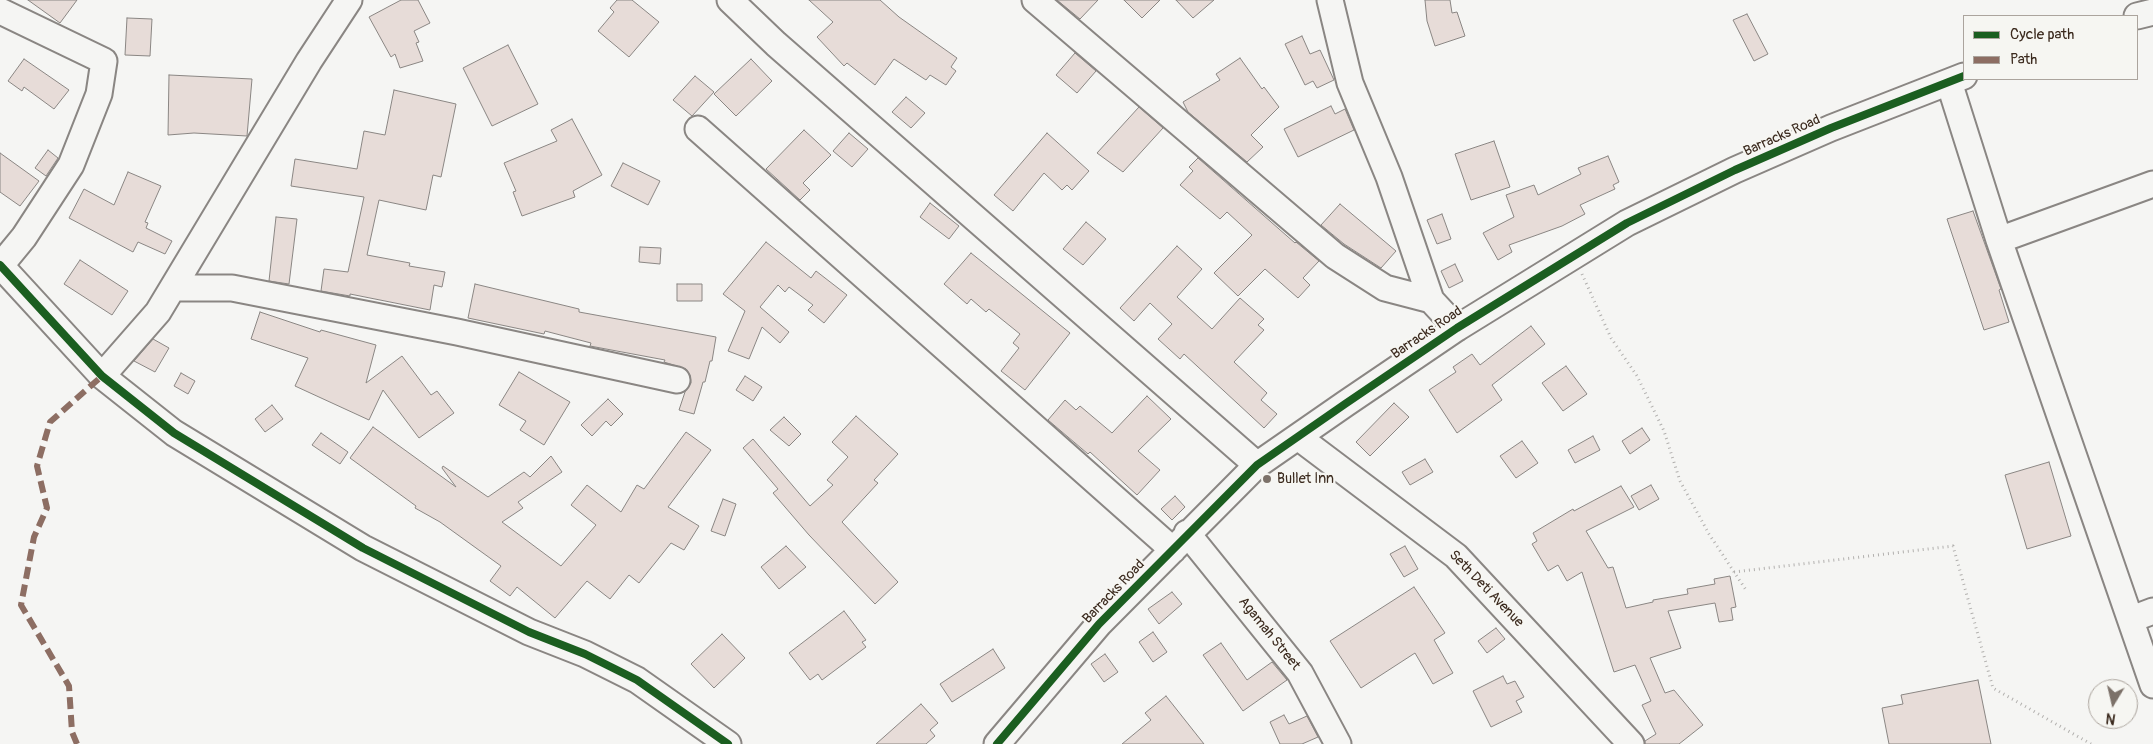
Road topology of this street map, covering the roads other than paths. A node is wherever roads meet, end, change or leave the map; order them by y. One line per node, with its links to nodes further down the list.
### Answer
1 (348, 0): 13 (street)
2 (730, 0): 19 (street)
3 (1034, 0): 14 (street)
4 (1330, 0): 14 (street)
5 (0, 11): 12 (street)
6 (2153, 12): 7 (street)
7 (2138, 16)
8 (1957, 79): 11 (street); 15 (street, Barracks Road)
9 (698, 129): 20 (street, Agamah Street)
10 (2153, 184): 11 (street)
11 (1999, 240): 21 (street)
12 (0, 265): 16 (street)
13 (173, 288): 16 (street); 17 (street)
14 (1431, 300): 15 (street)
15 (1457, 328): 18 (street, Barracks Road)
16 (102, 376): 23 (street)
17 (676, 380)
18 (1298, 437): 19 (street, Barracks Road); 26 (street, Seth Deti Avenue)
19 (1257, 465): 20 (street, Barracks Road)
20 (1180, 541): 24 (street, Barracks Road); 25 (street, Agamah Street)
21 (2142, 615): 22 (street)
22 (2153, 685)
23 (728, 744)
24 (996, 744)
25 (1338, 744)
26 (1631, 744)

